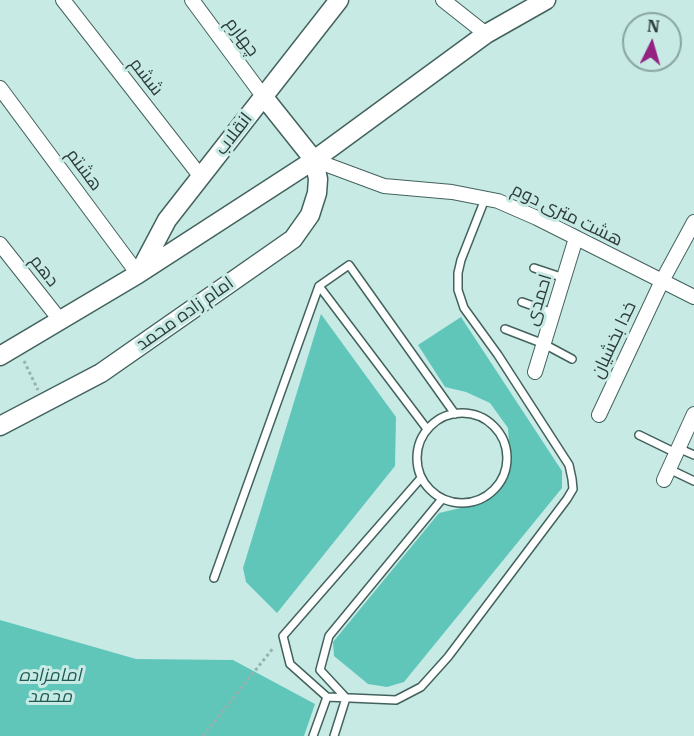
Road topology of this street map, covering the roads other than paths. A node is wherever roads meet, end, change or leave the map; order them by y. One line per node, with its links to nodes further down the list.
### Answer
1 (63, 0): 10 (street, ششم)
2 (192, 0): 8 (street, چهارم)
3 (443, 0): 6 (street)
4 (546, 0): 6 (street)
5 (332, 3): 8 (street, انقلاب)
6 (486, 34): 9 (street)
7 (0, 88): 16 (street, هشتم)
8 (264, 96): 9 (street); 10 (street, انقلاب)
9 (314, 160): 11 (street, هشت متری دوم); 16 (street); 32 (street, امام زاده محمد)
10 (201, 177): 16 (street, انقلاب)
11 (485, 199): 13 (street, هشت متری دوم); 43 (lane)
12 (694, 222): 18 (street, خدا بخشیان)
13 (576, 238): 17 (street, احمدی); 18 (street, هشت متری دوم)
14 (0, 244): 23 (street, دهم)
15 (534, 268): 17 (lane)
16 (138, 274): 23 (street)
17 (564, 278): 22 (street, احمدی)
18 (662, 281): 20 (street, هشت متری دوم); 31 (street, خدا بخشیان)
19 (320, 286): 29 (lane); 33 (lane); 41 (lane)
20 (694, 297)
21 (522, 302): 22 (lane)
22 (554, 313): 25 (street, احمدی)
23 (60, 320): 26 (street)
24 (505, 329): 25 (lane)
25 (544, 344): 27 (lane); 28 (street, احمدی)
26 (0, 356)
27 (572, 359)
28 (536, 372)
29 (455, 414): 33 (lane); 40 (lane)
30 (694, 414): 35 (street)
31 (599, 415)
32 (0, 426)
33 (427, 429): 38 (lane)
34 (639, 435): 35 (lane)
35 (677, 450): 36 (lane); 37 (street)
36 (694, 455)
37 (666, 474): 39 (lane)
38 (421, 478): 40 (lane); 42 (lane)
39 (694, 481)
40 (442, 499): 43 (lane)
41 (214, 578)
42 (327, 697): 43 (lane); 44 (lane)
43 (346, 698): 45 (lane)
44 (313, 736)
45 (334, 736)

